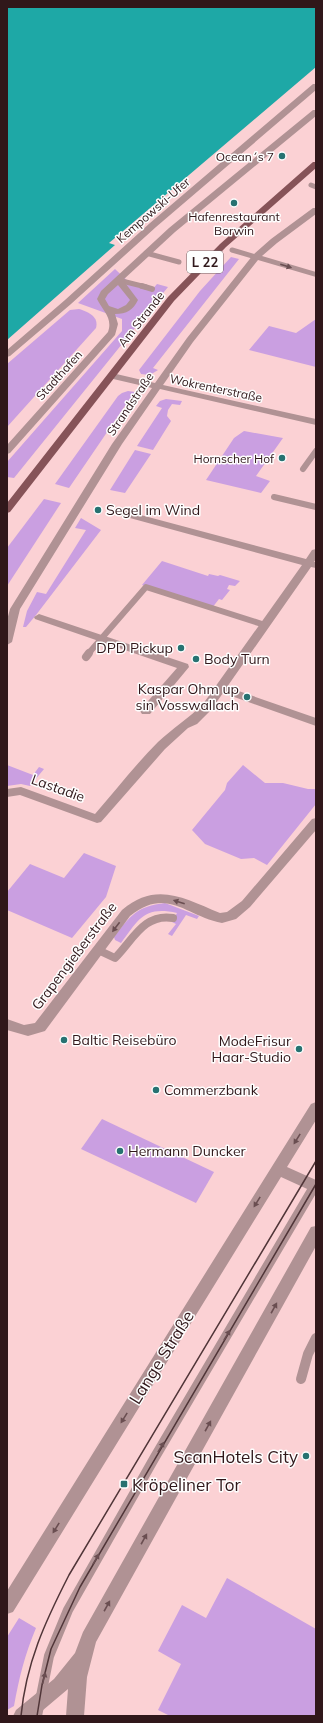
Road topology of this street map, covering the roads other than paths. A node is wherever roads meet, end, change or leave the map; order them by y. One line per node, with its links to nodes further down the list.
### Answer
1 (316, 86): 13 (street, Kempowski-Ufer)
2 (315, 114): 6 (street, Kempowski-Ufer)
3 (316, 164): 14 (main road, Am Strande / L 22)
4 (316, 210): 7 (street, Strandstraße)
5 (232, 250): 7 (lane)
6 (146, 253): 8 (lane); 10 (street, Kempowski-Ufer)
7 (256, 257): 9 (street, one-way to 9); 15 (street, Strandstraße)
8 (179, 262)
9 (316, 275)
10 (118, 280): 11 (lane); 12 (street, Kempowski-Ufer); 12 (street)
11 (152, 289)
12 (109, 310): 17 (street, Stadthafen)
13 (7, 354)
14 (112, 376): 15 (street, Wokrenterstraße); 22 (main road, Am Strande / L 22)
15 (156, 387): 16 (street, Wokrenterstraße); 29 (street, Strandstraße)
16 (316, 422)
17 (7, 451)
18 (316, 451): 19 (lane)
19 (304, 469)
20 (274, 497): 21 (lane)
21 (316, 507)
22 (7, 510)
23 (122, 513): 25 (street)
24 (316, 552): 25 (street)
25 (312, 564): 27 (street)
26 (39, 618): 28 (street)
27 (266, 625): 28 (lane); 31 (street)
28 (103, 638): 30 (lane); 32 (street)
29 (7, 642)
30 (86, 657)
31 (220, 688): 33 (street); 34 (street, Lastadie)
32 (146, 710)
33 (316, 722)
34 (7, 793)
35 (316, 822): 37 (street, Grapengießerstraße, one-way to 37)
36 (173, 918): 37 (lane)
37 (98, 950): 38 (street, Grapengießerstraße)
38 (7, 1024)
39 (316, 1108): 40 (street, Lange Straße, one-way to 40)
40 (278, 1169): 41 (street); 45 (street, Lange Straße, one-way to 45)
41 (315, 1187): 47 (lane, one-way to 41)
42 (316, 1232): 46 (street, one-way to 42)
43 (316, 1338): 44 (lane)
44 (300, 1378)
45 (7, 1606)
46 (80, 1660): 47 (street); 49 (street)
47 (38, 1709): 48 (street)
48 (22, 1716)
49 (75, 1716)

